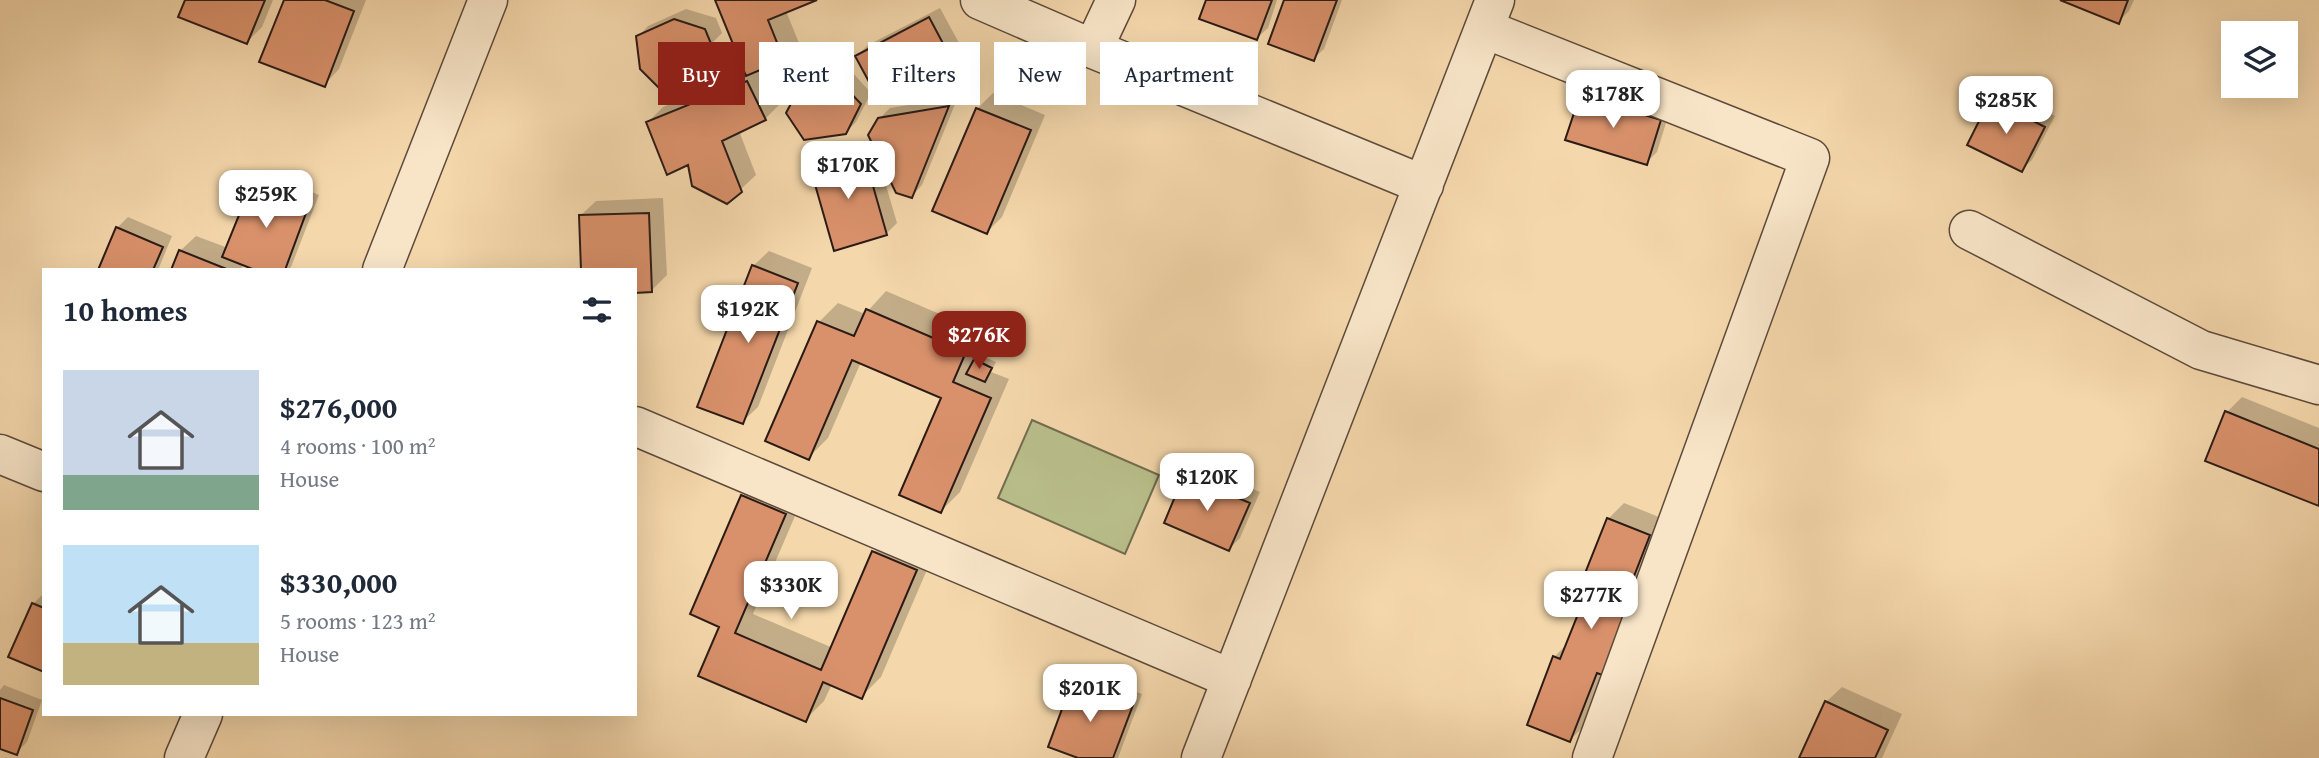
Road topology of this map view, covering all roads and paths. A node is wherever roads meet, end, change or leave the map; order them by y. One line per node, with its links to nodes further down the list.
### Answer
1 (488, 0): 8 (street)
2 (980, 0): 5 (street)
3 (1116, 0): 5 (street)
4 (1490, 14): 6 (street); 17 (street)
5 (1093, 50): 6 (street)
6 (1424, 185): 13 (street)
7 (1969, 230): 9 (street)
8 (383, 268)
9 (2319, 385)
10 (637, 427): 13 (street)
11 (0, 454): 12 (street)
12 (42, 471)
13 (1232, 679): 16 (street)
14 (202, 716): 15 (street)
15 (184, 758)
16 (1201, 758)
17 (1592, 758)

